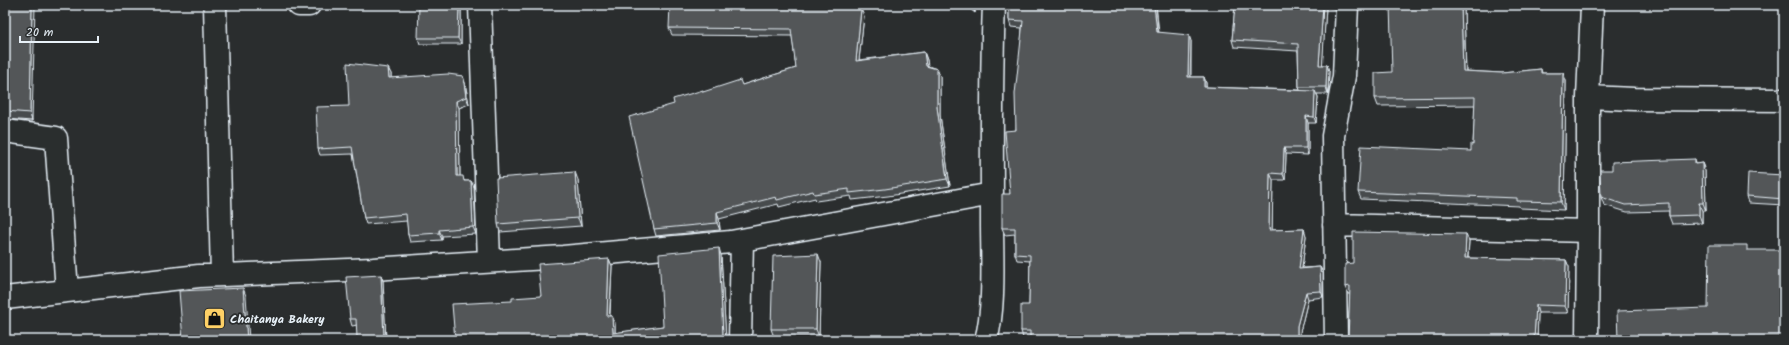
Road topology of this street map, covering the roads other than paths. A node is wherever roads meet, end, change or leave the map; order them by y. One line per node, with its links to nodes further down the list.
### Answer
1 (215, 5): 16 (street)
2 (299, 5): 3 (street)
3 (308, 5)
4 (480, 5): 15 (street)
5 (994, 5): 11 (street)
6 (1347, 5): 12 (street)
7 (1592, 5): 8 (street)
8 (1588, 97): 9 (street); 13 (street)
9 (1784, 100)
10 (5, 131): 17 (street)
11 (992, 194): 14 (street); 20 (street)
12 (1334, 225): 13 (street); 21 (street)
13 (1588, 231): 22 (street)
14 (742, 240): 15 (street); 19 (street)
15 (489, 261): 16 (street)
16 (222, 275): 17 (street)
17 (67, 291): 18 (street)
18 (5, 298)
19 (740, 340)
20 (986, 340)
21 (1336, 340)
22 (1586, 340)

